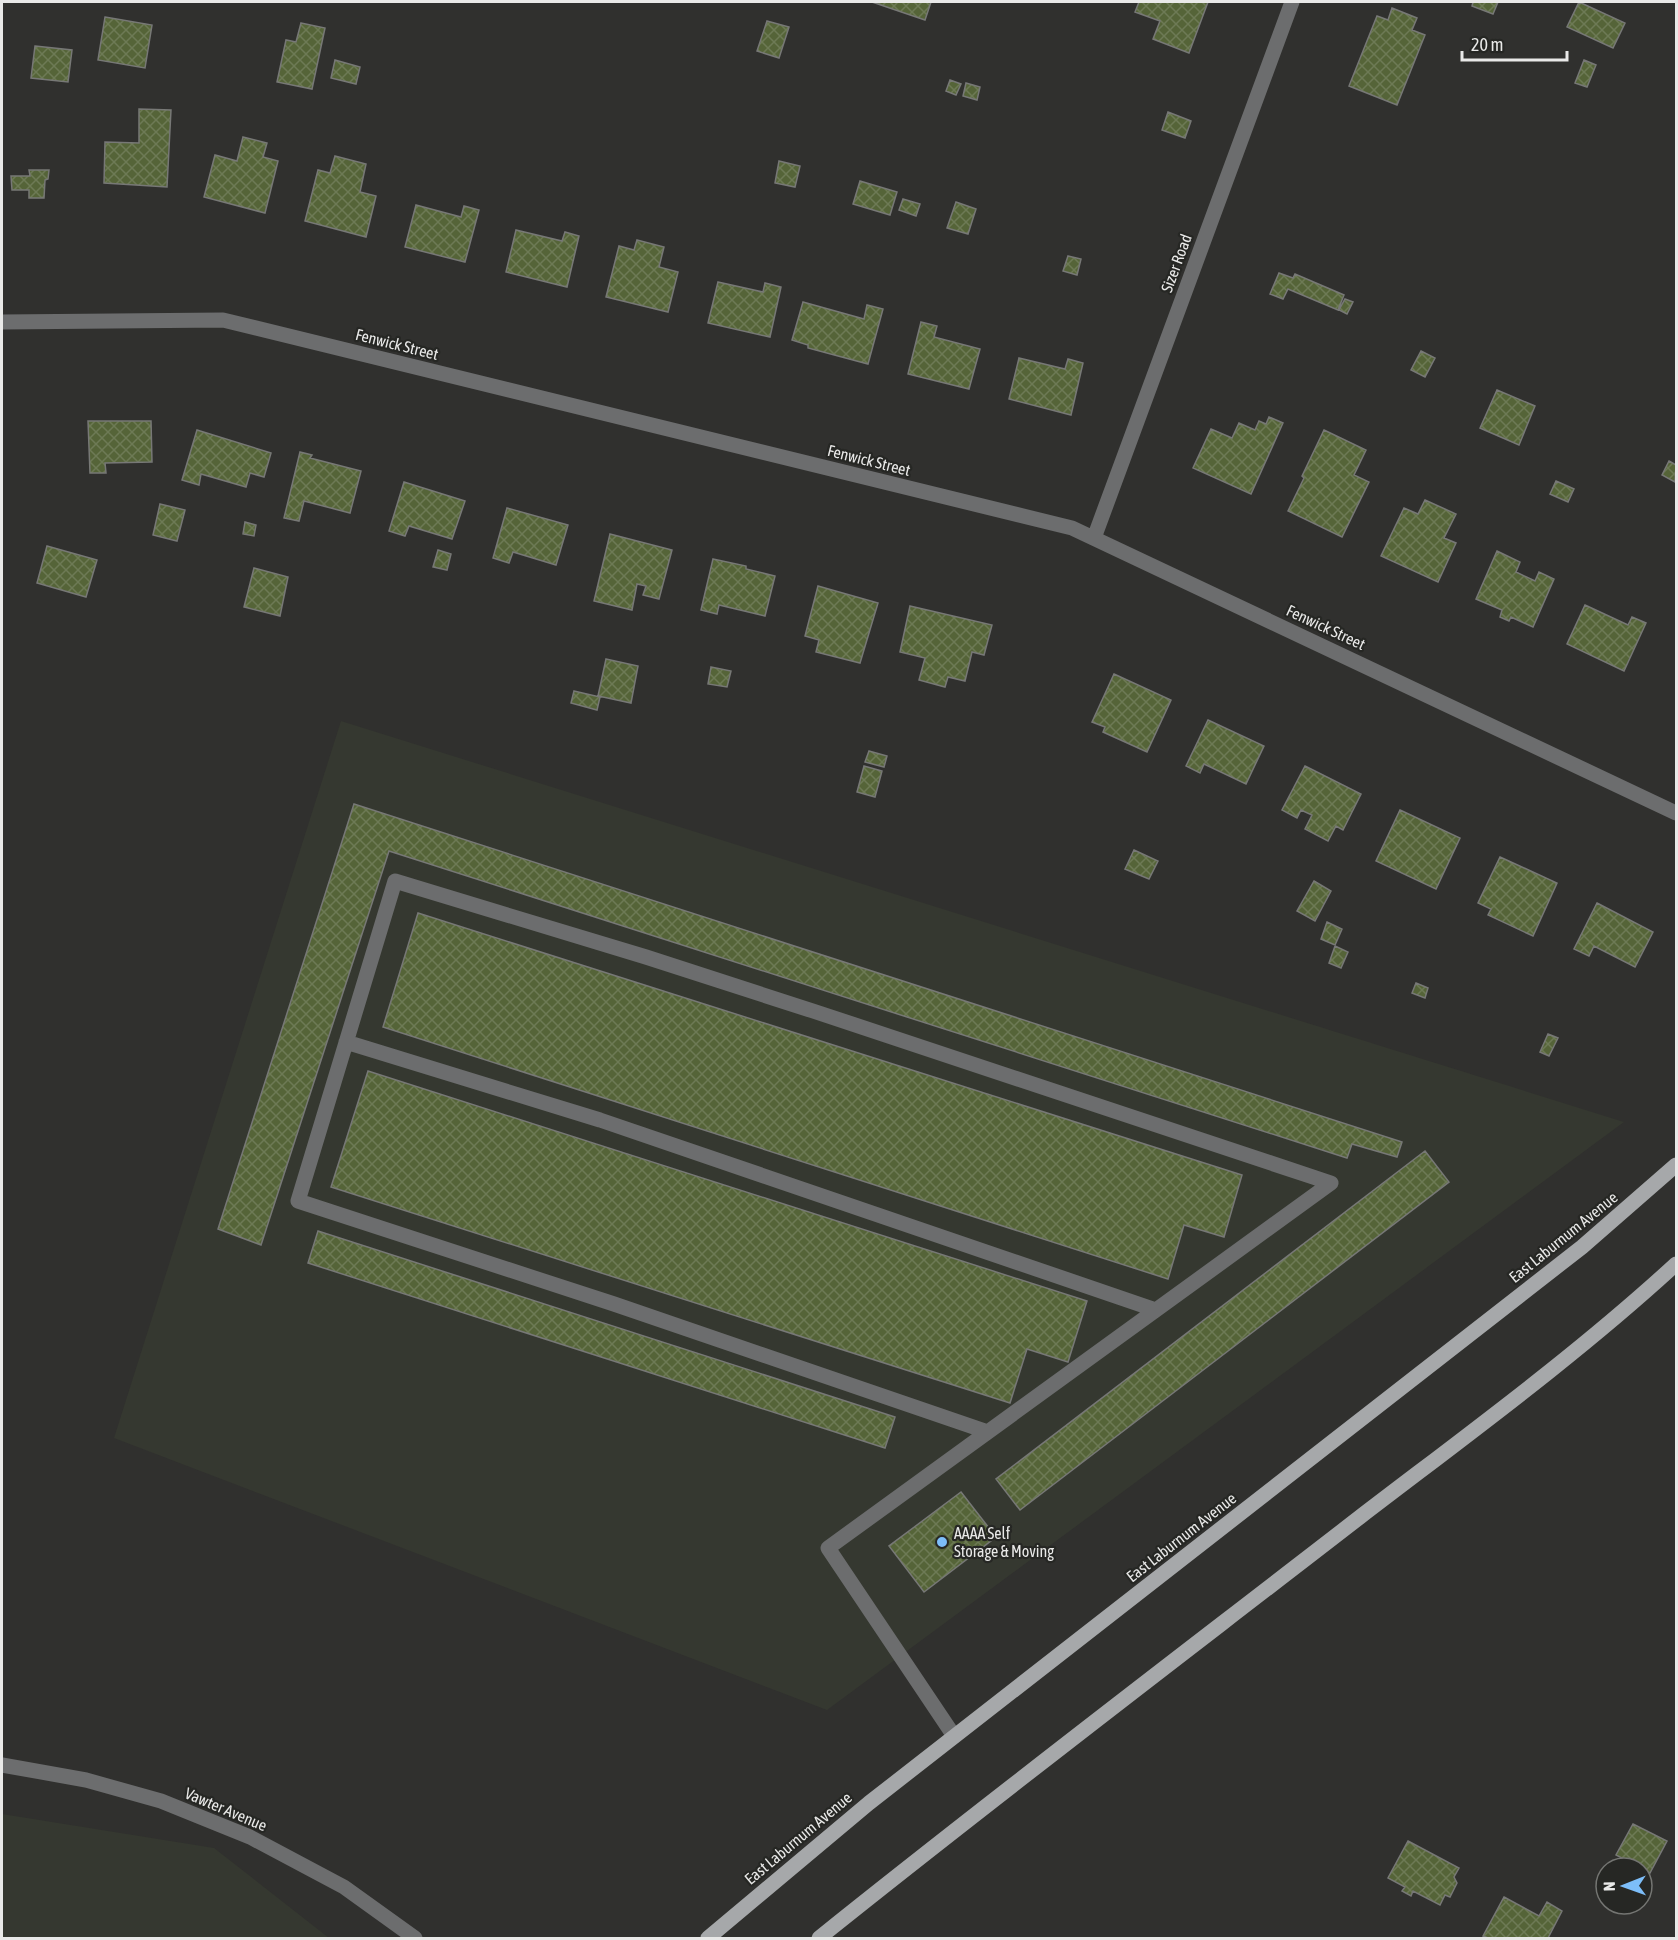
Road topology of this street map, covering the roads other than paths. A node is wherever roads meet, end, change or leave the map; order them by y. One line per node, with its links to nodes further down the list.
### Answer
1 (1292, 2): 3 (street, Sizer Road)
2 (2, 322): 3 (street, Fenwick Street)
3 (1094, 538): 4 (street, Fenwick Street)
4 (1677, 813)
5 (346, 1042): 8 (street); 8 (street); 9 (street)
6 (1677, 1165): 10 (main road, East Laburnum Avenue)
7 (1677, 1264): 14 (main road)
8 (1156, 1310): 9 (street)
9 (988, 1432): 10 (street)
10 (954, 1736): 13 (main road, East Laburnum Avenue)
11 (2, 1765): 12 (street, Vawter Avenue)
12 (415, 1938)
13 (708, 1938)
14 (819, 1938)

